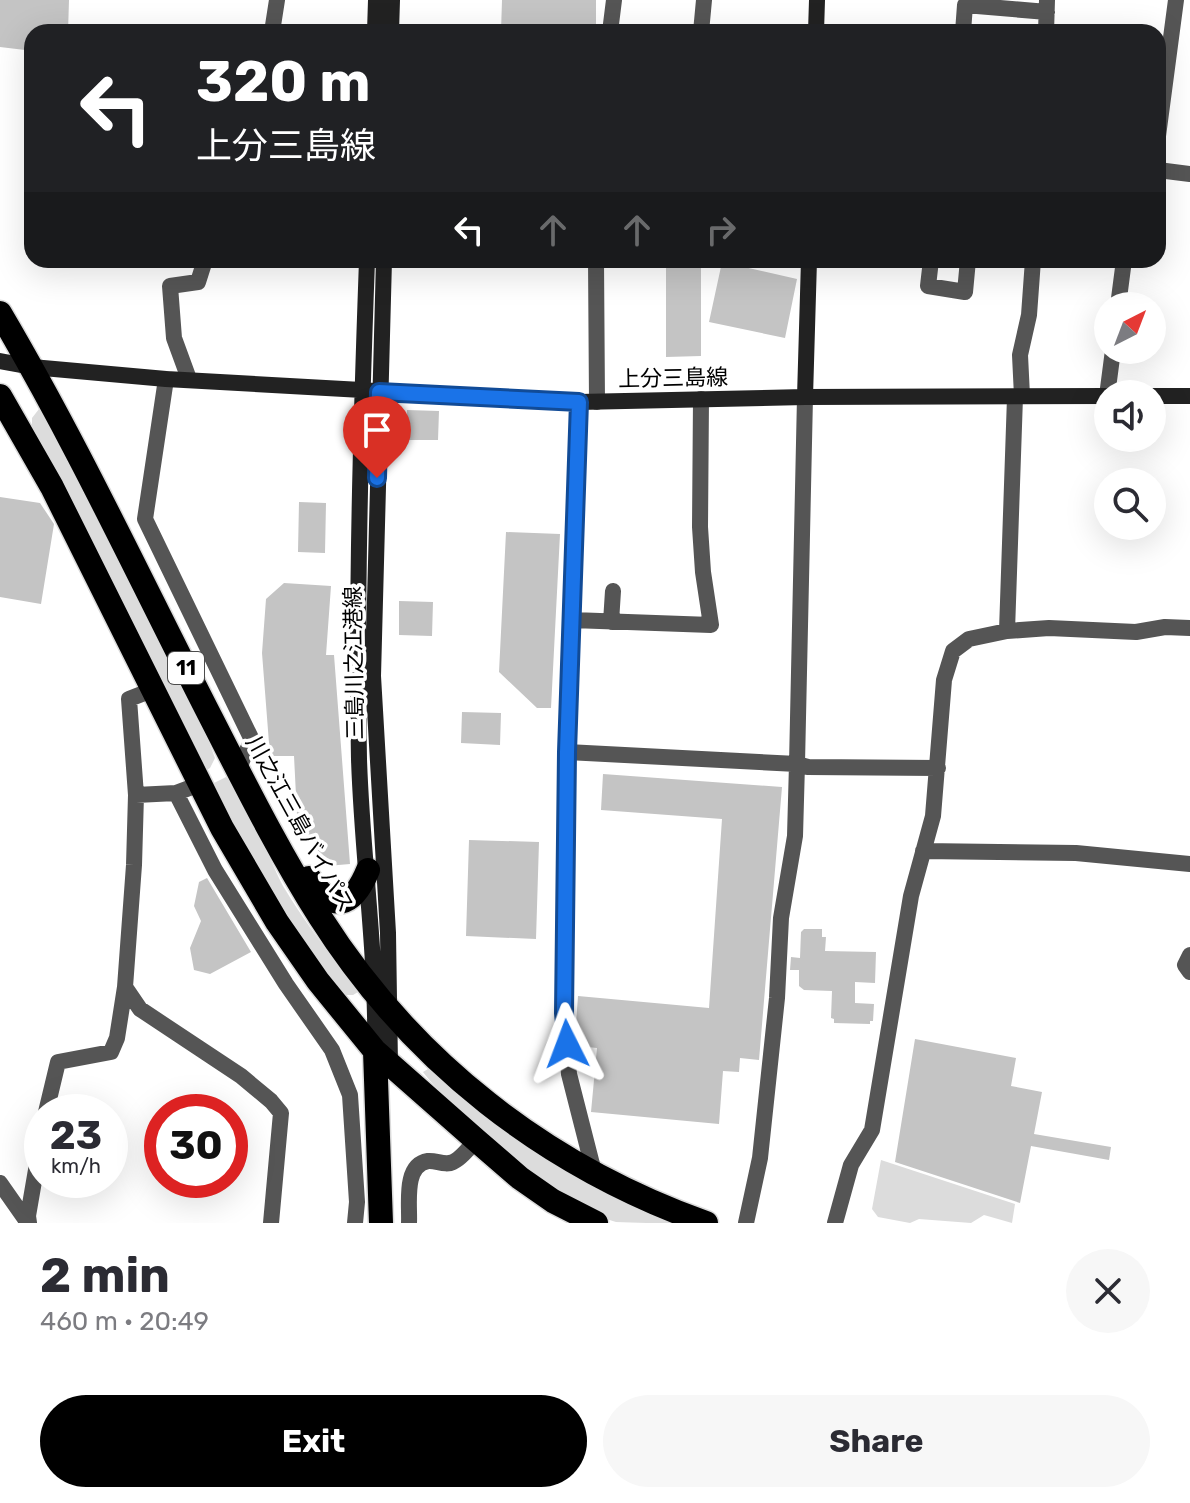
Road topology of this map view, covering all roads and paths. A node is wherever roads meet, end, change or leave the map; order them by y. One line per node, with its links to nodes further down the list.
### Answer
1 (277, 0): 9 (street)
2 (376, 0): 10 (main road)
3 (392, 0): 11 (main road)
4 (614, 0): 12 (street)
5 (704, 0): 13 (street)
6 (817, 0): 14 (main road)
7 (1176, 0): 16 (street)
8 (1047, 6): 15 (street)
9 (273, 24)
10 (375, 24)
11 (391, 24)
12 (611, 24)
13 (702, 24)
14 (816, 24)
15 (964, 24)
16 (1166, 76)
17 (1166, 171): 18 (street)
18 (1190, 174)
19 (202, 268): 33 (street)
20 (367, 268): 34 (main road, 三島川之江港線)
21 (383, 268): 34 (main road, 三島川之江港線)
22 (596, 268): 43 (street)
23 (809, 268): 40 (main road)
24 (930, 268): 25 (street)
25 (967, 268)
26 (1032, 268): 36 (street)
27 (1123, 268): 28 (street)
28 (1120, 292)
29 (0, 313): 31 (highway, 川之江三島バイパス / 11)
30 (0, 361): 31 (main road, 上分三島線)
31 (32, 367): 32 (main road, 上分三島線); 53 (highway, 川之江三島バイパス / 11)
32 (166, 379): 33 (main road, 上分三島線); 53 (street)
33 (189, 379): 34 (main road, 上分三島線)
34 (371, 392): 42 (main road, 上分三島線); 59 (main road, 三島川之江港線); 63 (main road, 三島川之江港線)
35 (0, 396): 49 (highway, 11)
36 (1019, 396): 37 (main road, 上分三島線); 40 (main road, 上分三島線); 48 (street)
37 (1094, 396)
38 (1166, 396): 39 (main road)
39 (1190, 396)
40 (805, 397): 41 (main road, 上分三島線); 51 (street)
41 (701, 399): 43 (main road, 上分三島線); 46 (street)
42 (579, 402): 43 (main road, 上分三島線); 45 (street)
43 (597, 402)
44 (613, 591): 46 (street)
45 (572, 620): 46 (street); 50 (street)
46 (611, 622)
47 (1190, 628): 48 (street)
48 (1007, 631): 52 (street)
49 (152, 690): 54 (highway, 11); 56 (street)
50 (567, 752): 51 (street); 67 (street)
51 (797, 764): 52 (street); 78 (street)
52 (938, 768): 57 (street)
53 (238, 769): 59 (highway); 63 (highway, 川之江三島バイパス / 11)
54 (200, 784): 55 (street); 64 (highway, 11)
55 (176, 793): 56 (street); 72 (street)
56 (136, 795): 62 (street)
57 (923, 851): 58 (street); 79 (street)
58 (1190, 864)
59 (368, 870): 63 (main road, 三島川之江港線)
60 (1190, 955): 61 (street)
61 (1190, 972)
62 (125, 987): 65 (street); 71 (street)
63 (384, 1002): 64 (main road, 三島川之江港線); 67 (highway, 川之江三島バイパス / 11)
64 (383, 1058): 66 (highway, 11); 73 (highway); 74 (highway)
65 (50, 1094)
66 (476, 1140): 75 (street); 76 (highway, 11)
67 (595, 1176): 77 (highway, 川之江三島バイパス / 11)
68 (0, 1183): 70 (street)
69 (31, 1198): 70 (street)
70 (28, 1223)
71 (271, 1223)
72 (355, 1223)
73 (381, 1223)
74 (389, 1223)
75 (409, 1223)
76 (596, 1223)
77 (706, 1223)
78 (746, 1223)
79 (835, 1223)

